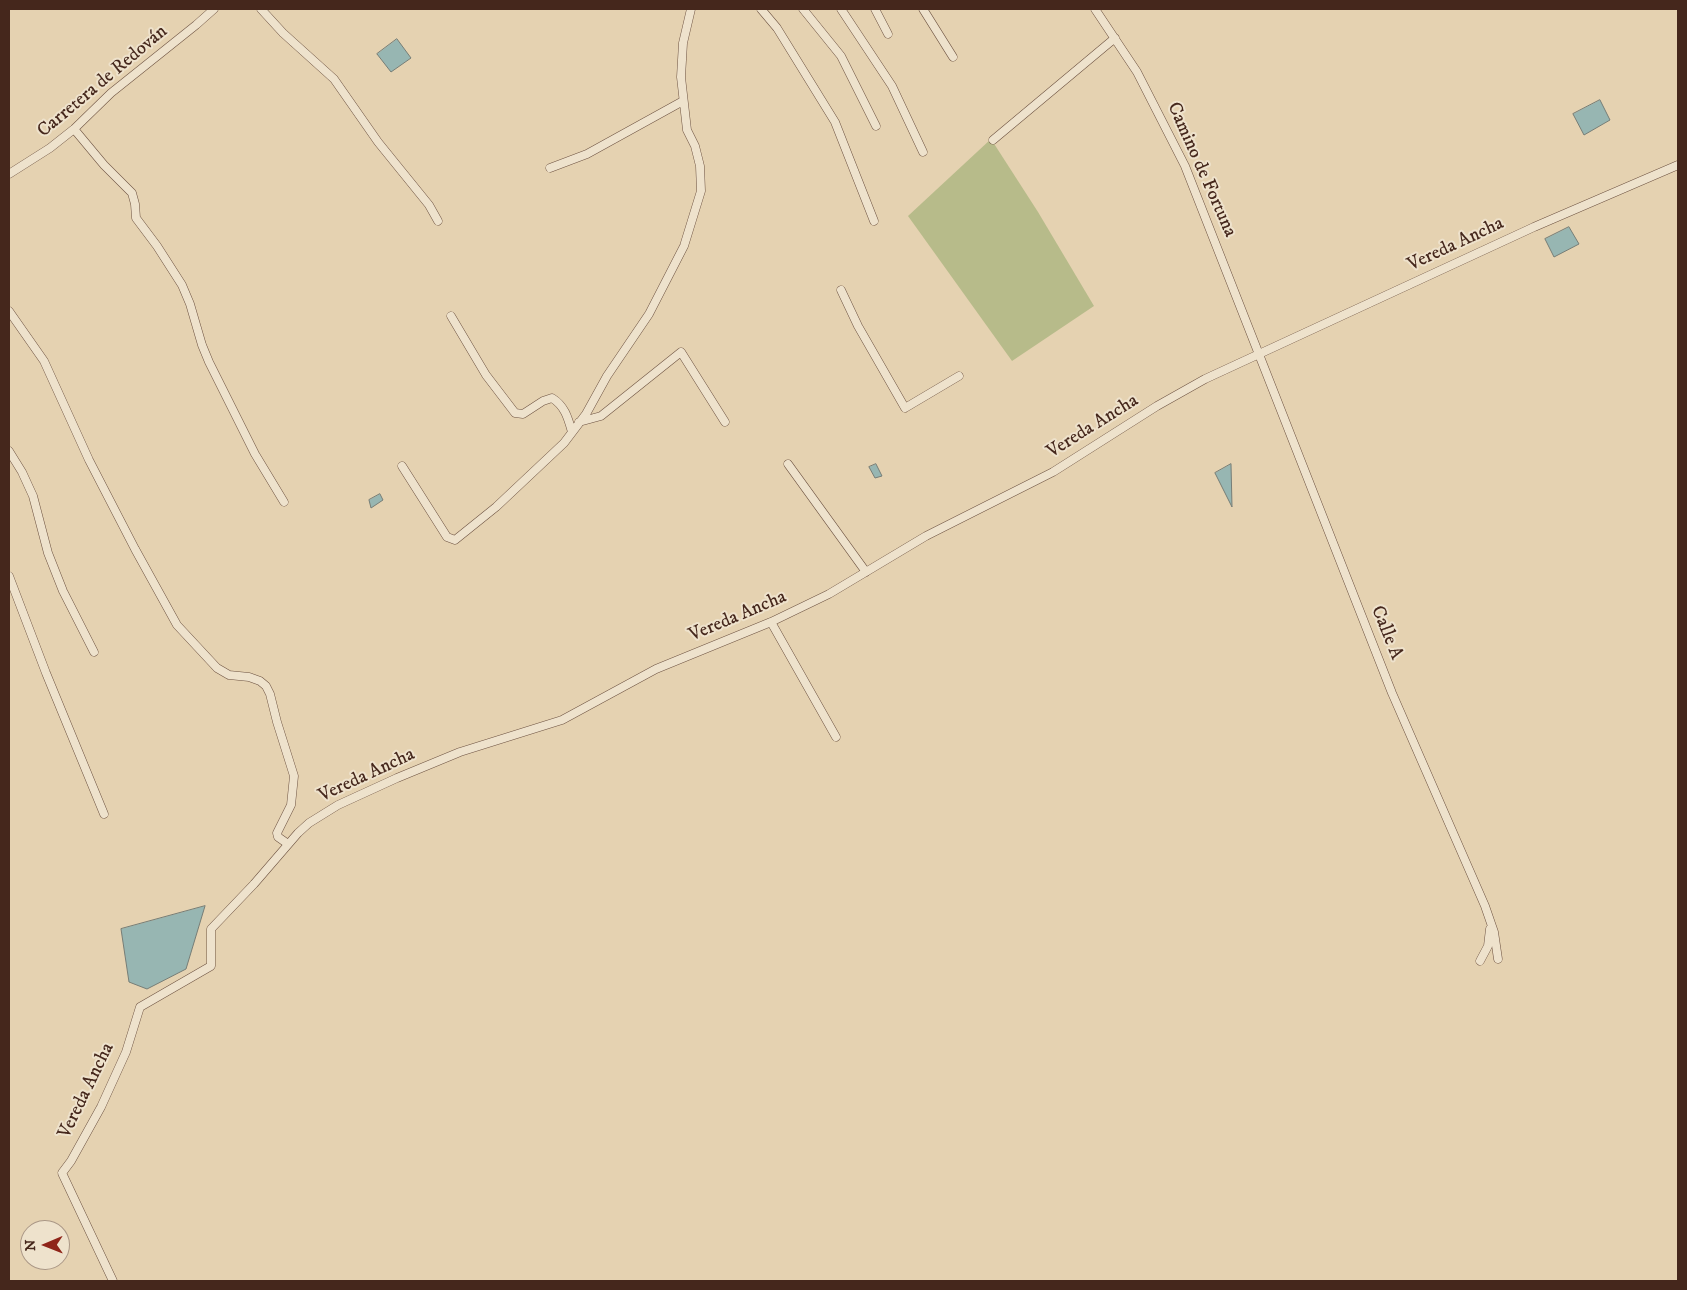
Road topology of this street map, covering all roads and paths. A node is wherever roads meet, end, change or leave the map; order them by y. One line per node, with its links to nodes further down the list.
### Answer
1 (214, 9): 15 (street, Carretera de Redován)
2 (261, 9): 21 (street)
3 (691, 9): 13 (street)
4 (761, 9): 22 (street)
5 (803, 9): 14 (street)
6 (841, 9): 17 (street)
7 (875, 9): 10 (street)
8 (922, 9): 12 (street)
9 (1096, 9): 11 (street, Camino de Fortuna)
10 (888, 34)
11 (1115, 38): 16 (street); 26 (street, Camino de Fortuna)
12 (953, 57)
13 (683, 101): 19 (street); 28 (street)
14 (876, 126)
15 (74, 130): 20 (street, Carretera de Redován); 34 (street)
16 (993, 140)
17 (923, 152)
18 (1678, 165): 26 (street, Vereda Ancha)
19 (550, 168)
20 (9, 174)
21 (438, 221)
22 (874, 221)
23 (842, 290): 27 (street)
24 (9, 311): 41 (street)
25 (451, 316): 30 (street)
26 (1258, 354): 35 (street, Vereda Ancha); 42 (street, Calle A)
27 (959, 376)
28 (579, 422): 29 (street); 30 (street)
29 (724, 422)
30 (572, 432): 33 (street)
31 (9, 451): 38 (street)
32 (788, 464): 35 (street)
33 (402, 466)
34 (284, 502)
35 (866, 572): 37 (street, Vereda Ancha)
36 (9, 576): 40 (street)
37 (771, 622): 39 (street); 41 (street, Vereda Ancha)
38 (94, 652)
39 (836, 737)
40 (104, 814)
41 (288, 844): 45 (street, Vereda Ancha)
42 (1490, 922): 43 (street, Calle A); 44 (street)
43 (1498, 959)
44 (1480, 961)
45 (113, 1281)

